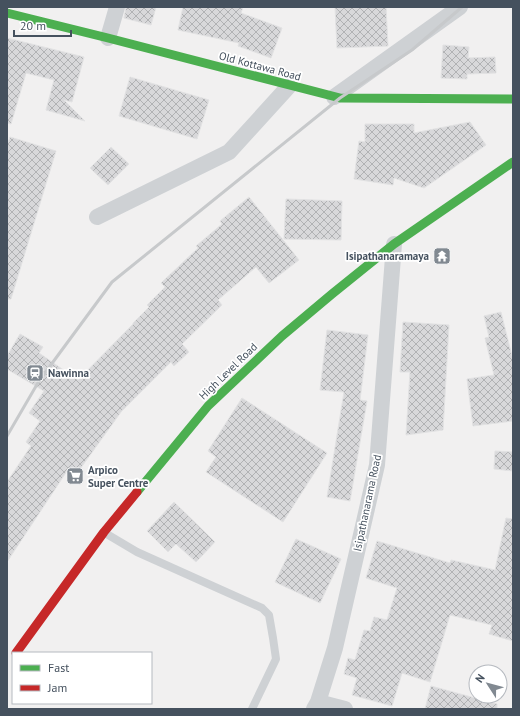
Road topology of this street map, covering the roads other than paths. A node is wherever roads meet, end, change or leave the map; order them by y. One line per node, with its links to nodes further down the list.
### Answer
1 (117, 7): 4 (street)
2 (460, 7): 6 (street)
3 (7, 13): 4 (main road, Old Kottawa Road)
4 (108, 38): 5 (main road, Old Kottawa Road)
5 (289, 86): 6 (main road, Old Kottawa Road); 9 (street)
6 (334, 97): 7 (main road, Old Kottawa Road)
7 (513, 99)
8 (513, 162): 10 (main road, High Level Road)
9 (97, 217)
10 (394, 244): 11 (main road, High Level Road); 13 (street, Isipathanarama Road)
11 (104, 532): 12 (main road, High Level Road); 14 (lane)
12 (17, 652)
13 (316, 705): 15 (street)
14 (252, 709)
15 (346, 709)

